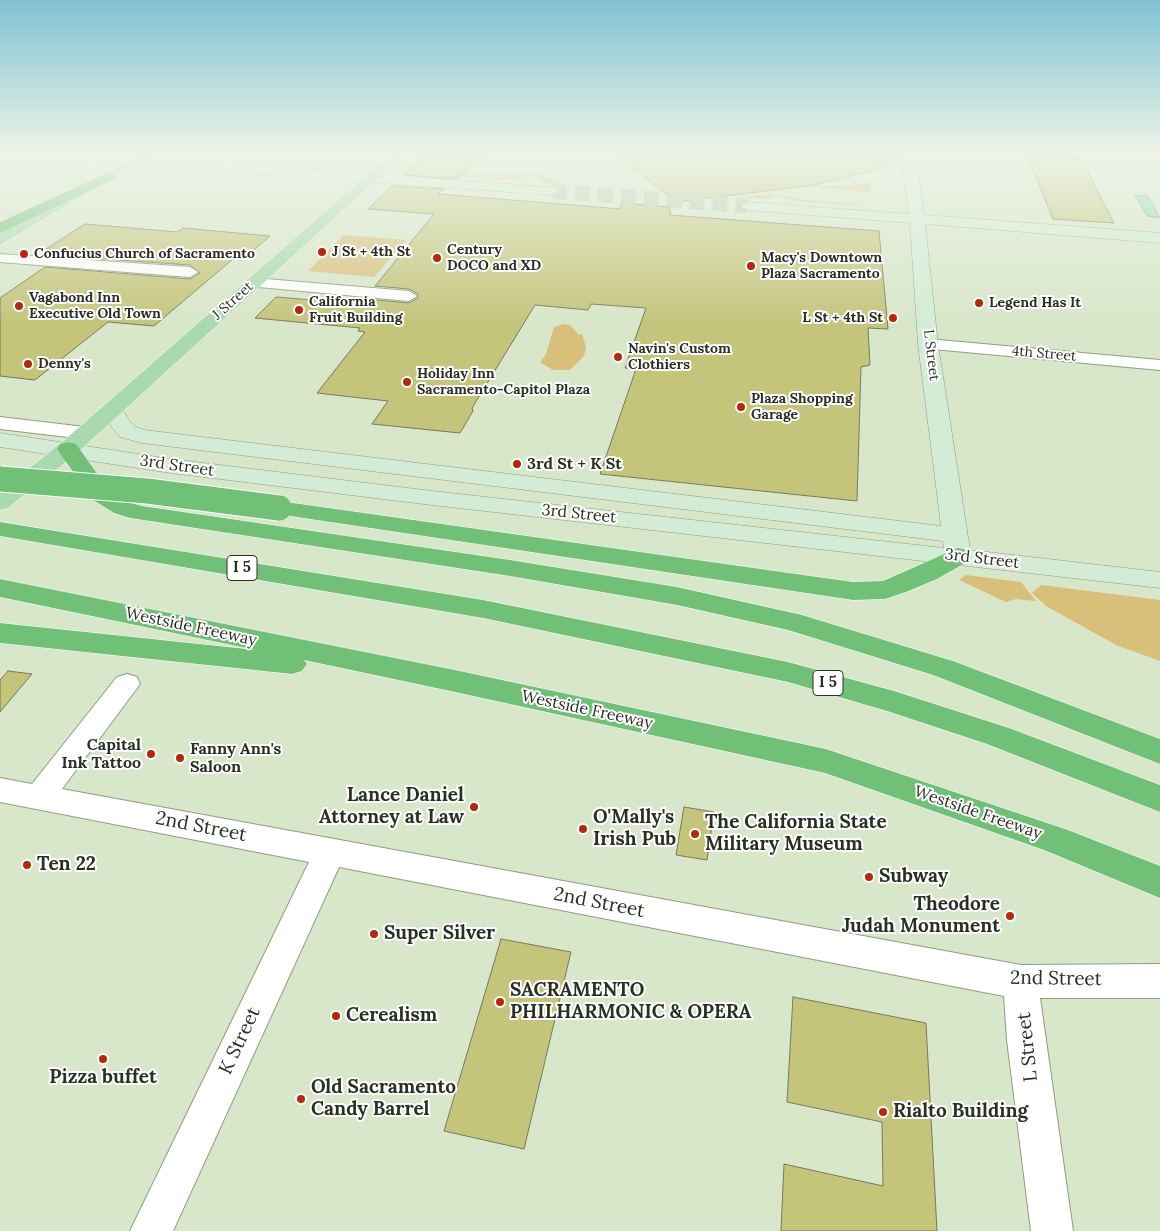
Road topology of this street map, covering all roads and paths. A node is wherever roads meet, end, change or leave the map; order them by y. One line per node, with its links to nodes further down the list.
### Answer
1 (37, 210): 7 (highway)
2 (50, 210): 9 (main road)
3 (334, 210): 12 (main road, J Street)
4 (805, 210): 6 (street)
5 (916, 210): 6 (street, L Street)
6 (917, 219): 8 (street); 14 (street, L Street)
7 (0, 228)
8 (1160, 238)
9 (0, 240)
10 (0, 258): 11 (street)
11 (190, 272)
12 (254, 283): 13 (street); 16 (main road, J Street)
13 (410, 296)
14 (928, 344): 15 (street, 4th Street); 23 (street, L Street)
15 (1160, 365)
16 (113, 409): 19 (main road, J Street); 23 (street, 3rd Street)
17 (0, 423): 19 (street, 3rd Street)
18 (0, 440): 19 (street, 3rd Street)
19 (77, 441): 21 (main road, J Street); 23 (street, 3rd Street); 29 (highway)
20 (0, 479): 23 (highway, bridge)
21 (0, 503)
22 (0, 529): 32 (highway, I 5)
23 (957, 545): 24 (street, 3rd Street)
24 (1160, 580)
25 (0, 588): 27 (highway, Westside Freeway)
26 (0, 633): 27 (highway)
27 (455, 681): 34 (highway, Westside Freeway)
28 (127, 684): 31 (street)
29 (1160, 752)
30 (0, 790): 31 (street, 2nd Street)
31 (39, 797): 33 (street, 2nd Street)
32 (1160, 799)
33 (330, 852): 36 (street, 2nd Street); 37 (street, K Street)
34 (1160, 882)
35 (1160, 981): 36 (street, 2nd Street)
36 (1021, 982): 38 (street, L Street)
37 (151, 1231)
38 (1052, 1231)

